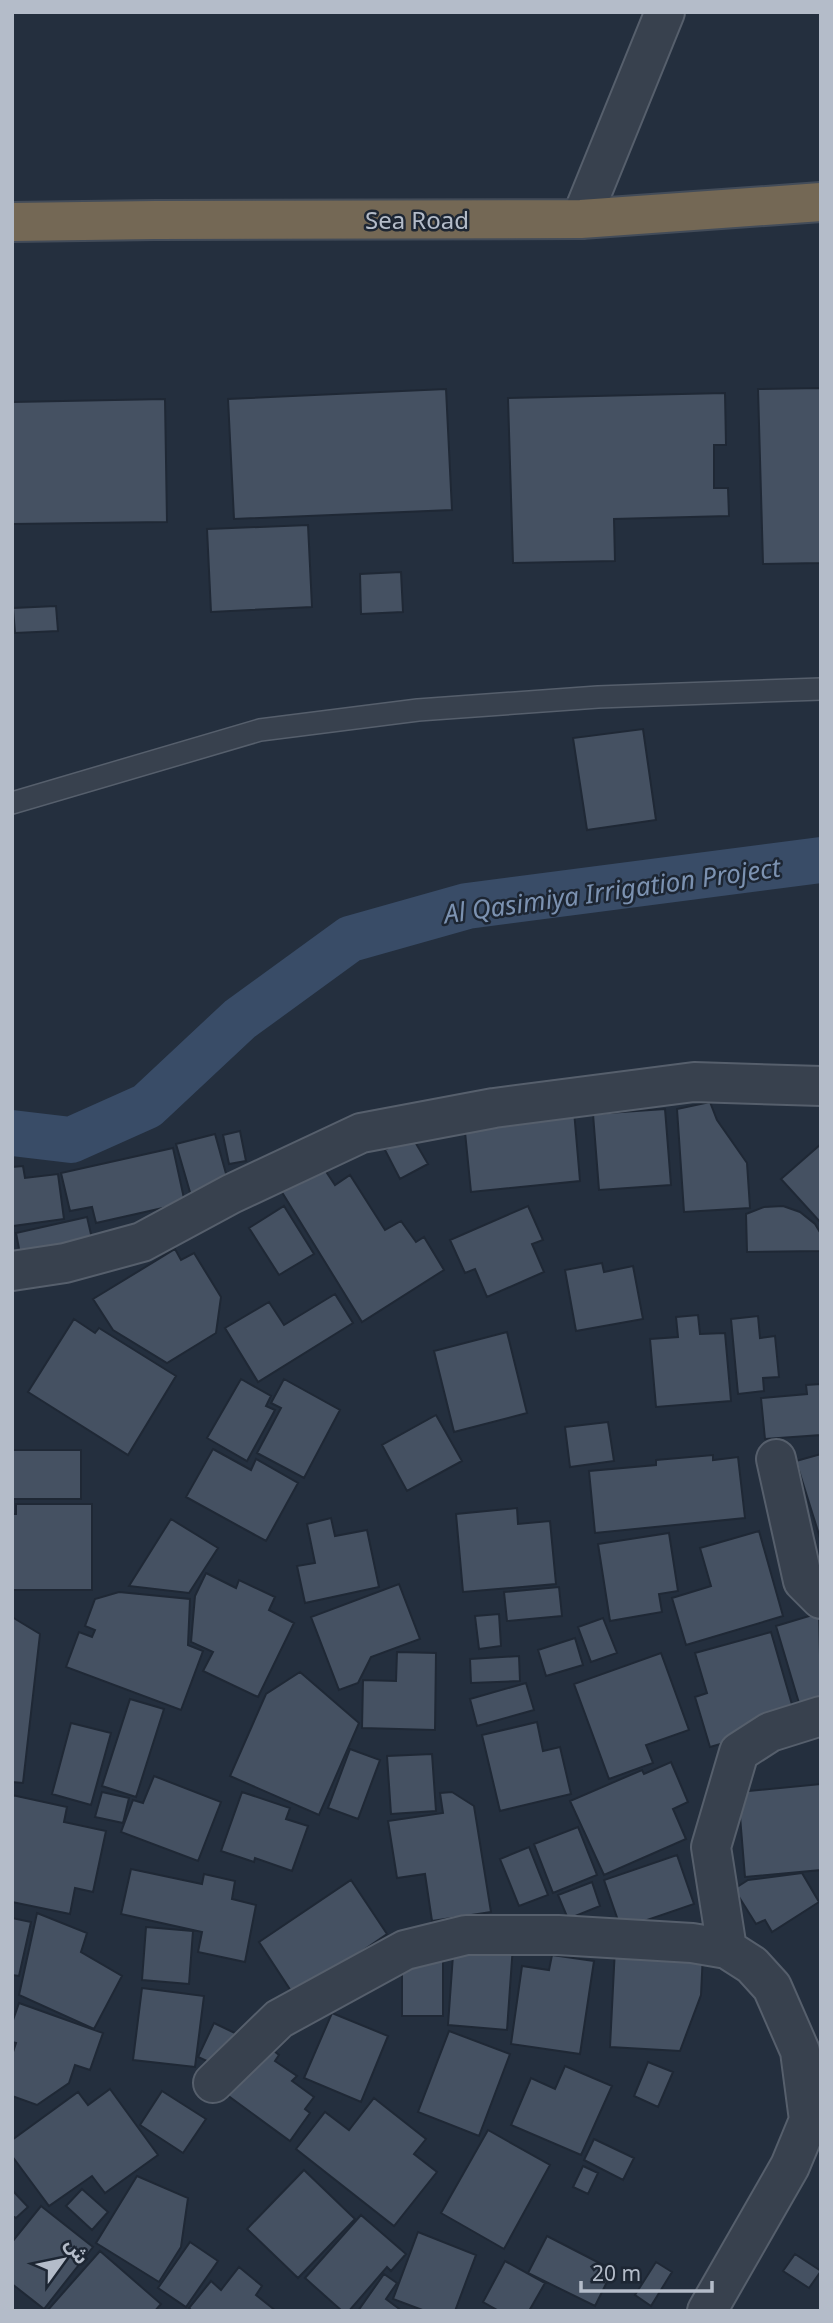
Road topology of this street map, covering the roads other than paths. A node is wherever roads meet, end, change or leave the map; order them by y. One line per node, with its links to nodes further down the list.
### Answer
1 (665, 12): 3 (street)
2 (821, 202): 3 (highway, Sea Road)
3 (581, 219): 4 (highway, Sea Road)
4 (12, 222)
5 (821, 690): 6 (lane)
6 (12, 803)
7 (821, 1086): 8 (street)
8 (12, 1272)
9 (776, 1459): 10 (street)
10 (821, 1599)
11 (821, 1716): 12 (street)
12 (727, 1949): 13 (street); 14 (street)
13 (213, 2083)
14 (815, 2118): 15 (street)
15 (707, 2311)

